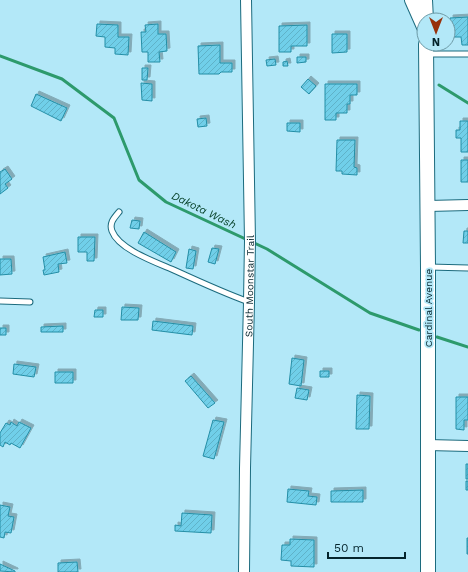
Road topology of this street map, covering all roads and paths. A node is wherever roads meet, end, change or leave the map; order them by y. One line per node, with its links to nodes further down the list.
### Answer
1 (246, 0): 16 (street, South Moonstar Trail)
2 (412, 0): 4 (main road)
3 (425, 0): 5 (main road)
4 (417, 12)
5 (426, 12)
6 (426, 52): 10 (main road, Cardinal Avenue)
7 (451, 52): 8 (lane)
8 (468, 54)
9 (468, 205): 10 (street)
10 (428, 206): 12 (main road, Cardinal Avenue)
11 (119, 212): 16 (lane)
12 (428, 267): 13 (lane); 17 (main road, Cardinal Avenue)
13 (468, 268)
14 (0, 301): 15 (lane)
15 (30, 302)
16 (249, 302): 19 (street, South Moonstar Trail)
17 (428, 445): 18 (street); 20 (main road, Cardinal Avenue)
18 (468, 446)
19 (244, 572)
20 (428, 572)

